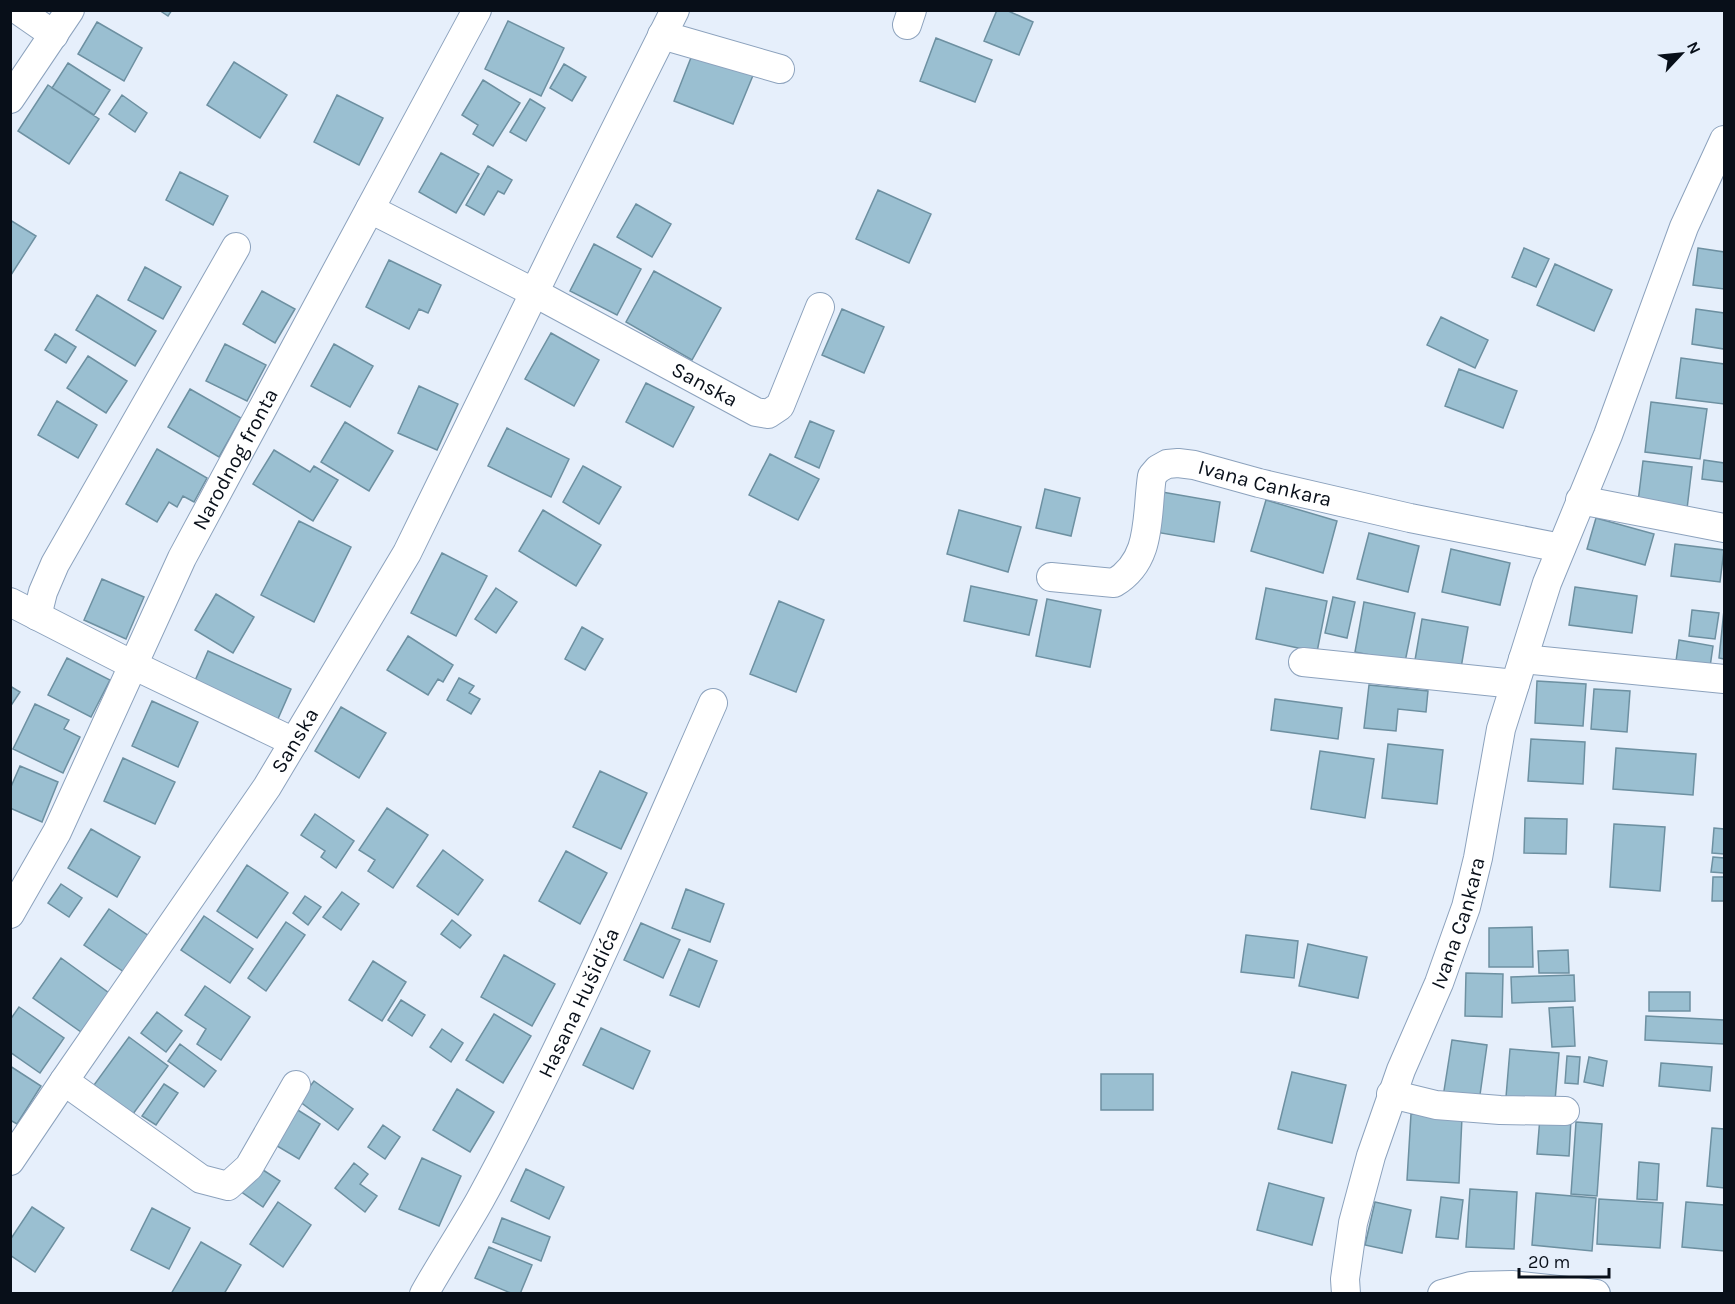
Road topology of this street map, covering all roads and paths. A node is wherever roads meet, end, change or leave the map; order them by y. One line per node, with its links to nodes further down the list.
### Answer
1 (18, 10): 5 (street)
2 (70, 10): 5 (street)
3 (477, 10): 9 (street, Narodnog fronta)
4 (669, 23): 6 (street); 11 (street, Sanska)
5 (54, 34): 7 (street)
6 (780, 69)
7 (10, 99)
8 (1725, 140): 13 (street, Ivana Cankara)
9 (370, 209): 11 (street, Sanska); 20 (street, Narodnog fronta)
10 (236, 247): 18 (street)
11 (535, 292): 12 (street, Sanska); 24 (street, Sanska)
12 (820, 307)
13 (1580, 500): 14 (street); 15 (street, Ivana Cankara)
14 (1725, 528)
15 (1561, 548): 16 (street, Ivana Cankara); 21 (street, Ivana Cankara)
16 (1052, 577)
17 (10, 602): 18 (street)
18 (37, 616): 20 (street)
19 (1303, 662): 21 (street)
20 (133, 665): 24 (street); 25 (street, Narodnog fronta)
21 (1519, 671): 22 (street); 28 (street, Ivana Cankara)
22 (1725, 679)
23 (713, 703): 31 (street, Hasana Hušidića)
24 (294, 742): 26 (street, Sanska)
25 (10, 914)
26 (64, 1081): 27 (street); 30 (street, Sanska)
27 (296, 1085)
28 (1391, 1094): 29 (street); 32 (street, Ivana Cankara)
29 (1565, 1111)
30 (10, 1161)
31 (424, 1293)
32 (1346, 1293)
33 (1442, 1293): 34 (street)
34 (1596, 1293)

